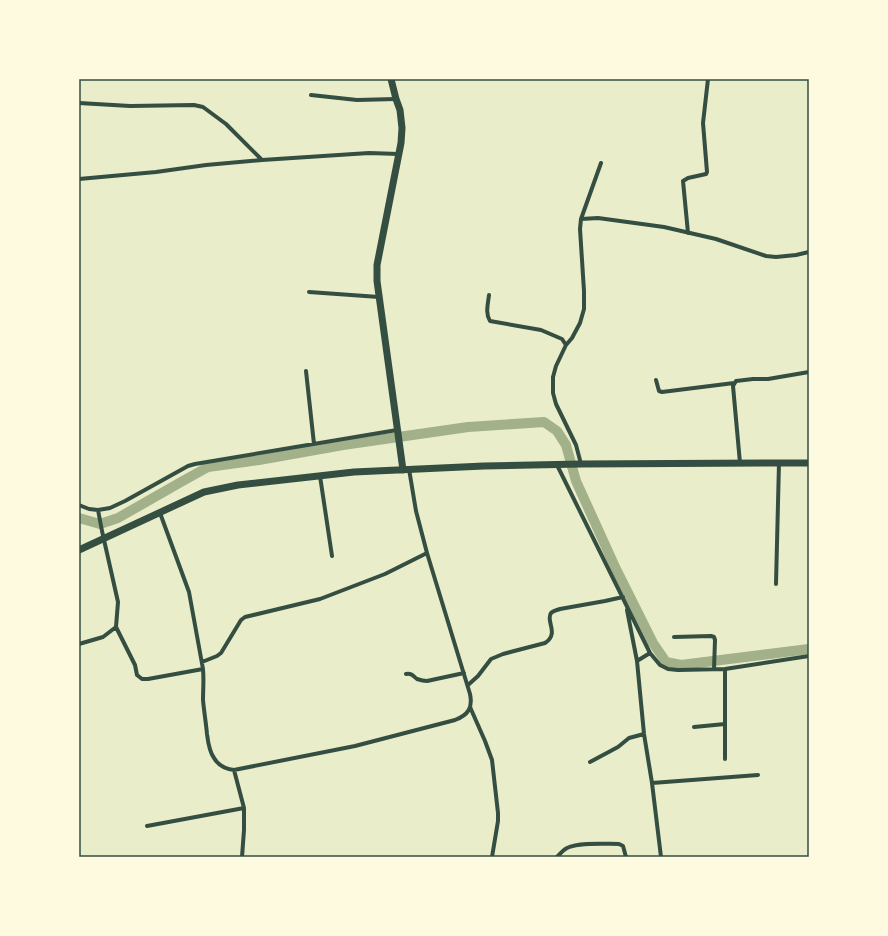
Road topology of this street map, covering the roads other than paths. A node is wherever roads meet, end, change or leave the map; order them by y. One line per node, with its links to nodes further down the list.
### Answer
1 (391, 79): 4 (main road)
2 (708, 79): 11 (street)
3 (311, 95): 4 (street)
4 (396, 98): 6 (main road)
5 (79, 104): 7 (street)
6 (399, 154): 7 (street); 15 (main road)
7 (262, 160): 9 (street)
8 (601, 163): 10 (street)
9 (79, 179)
10 (581, 219): 11 (street); 16 (street)
11 (688, 233): 12 (street)
12 (809, 252)
13 (309, 292): 15 (street)
14 (489, 295): 16 (street)
15 (379, 297): 21 (main road)
16 (566, 345): 27 (street)
17 (306, 371): 22 (street)
18 (809, 372): 20 (street)
19 (656, 380): 20 (street)
20 (734, 385): 23 (street)
21 (398, 433): 22 (street); 28 (main road)
22 (314, 444): 31 (street)
23 (740, 463): 24 (main road); 27 (main road)
24 (779, 463): 25 (main road); 37 (street)
25 (809, 463)
26 (560, 464): 27 (main road); 28 (main road); 38 (street)
27 (578, 464)
28 (406, 470): 29 (main road); 35 (street)
29 (320, 476): 32 (main road); 36 (street)
30 (79, 506): 31 (street)
31 (98, 510): 33 (street)
32 (160, 512): 33 (main road); 46 (street)
33 (104, 539): 34 (main road); 40 (street)
34 (79, 550)
35 (428, 553): 46 (street); 50 (street)
36 (332, 556)
37 (776, 584)
38 (623, 597): 39 (street); 52 (street)
39 (626, 604): 43 (street); 45 (street)
40 (116, 627): 42 (street); 48 (street)
41 (674, 637): 47 (street)
42 (79, 644)
43 (650, 653): 45 (street); 47 (street)
44 (809, 656): 49 (street)
45 (637, 661): 56 (street)
46 (202, 662): 48 (street)
47 (714, 668): 49 (street)
48 (203, 669): 59 (street)
49 (724, 669): 54 (street)
50 (464, 673): 51 (street); 52 (street)
51 (406, 674)
52 (468, 685): 53 (street)
53 (470, 707): 59 (street); 65 (street)
54 (725, 724): 55 (street); 57 (street)
55 (694, 727)
56 (644, 734): 58 (street); 61 (street)
57 (725, 758)
58 (590, 762)
59 (234, 770): 62 (street)
60 (758, 774): 61 (street)
61 (652, 783): 68 (street)
62 (244, 808): 63 (street); 64 (street)
63 (147, 826)
64 (242, 857)
65 (492, 857)
66 (557, 857): 67 (street)
67 (626, 857)
68 (661, 857)

